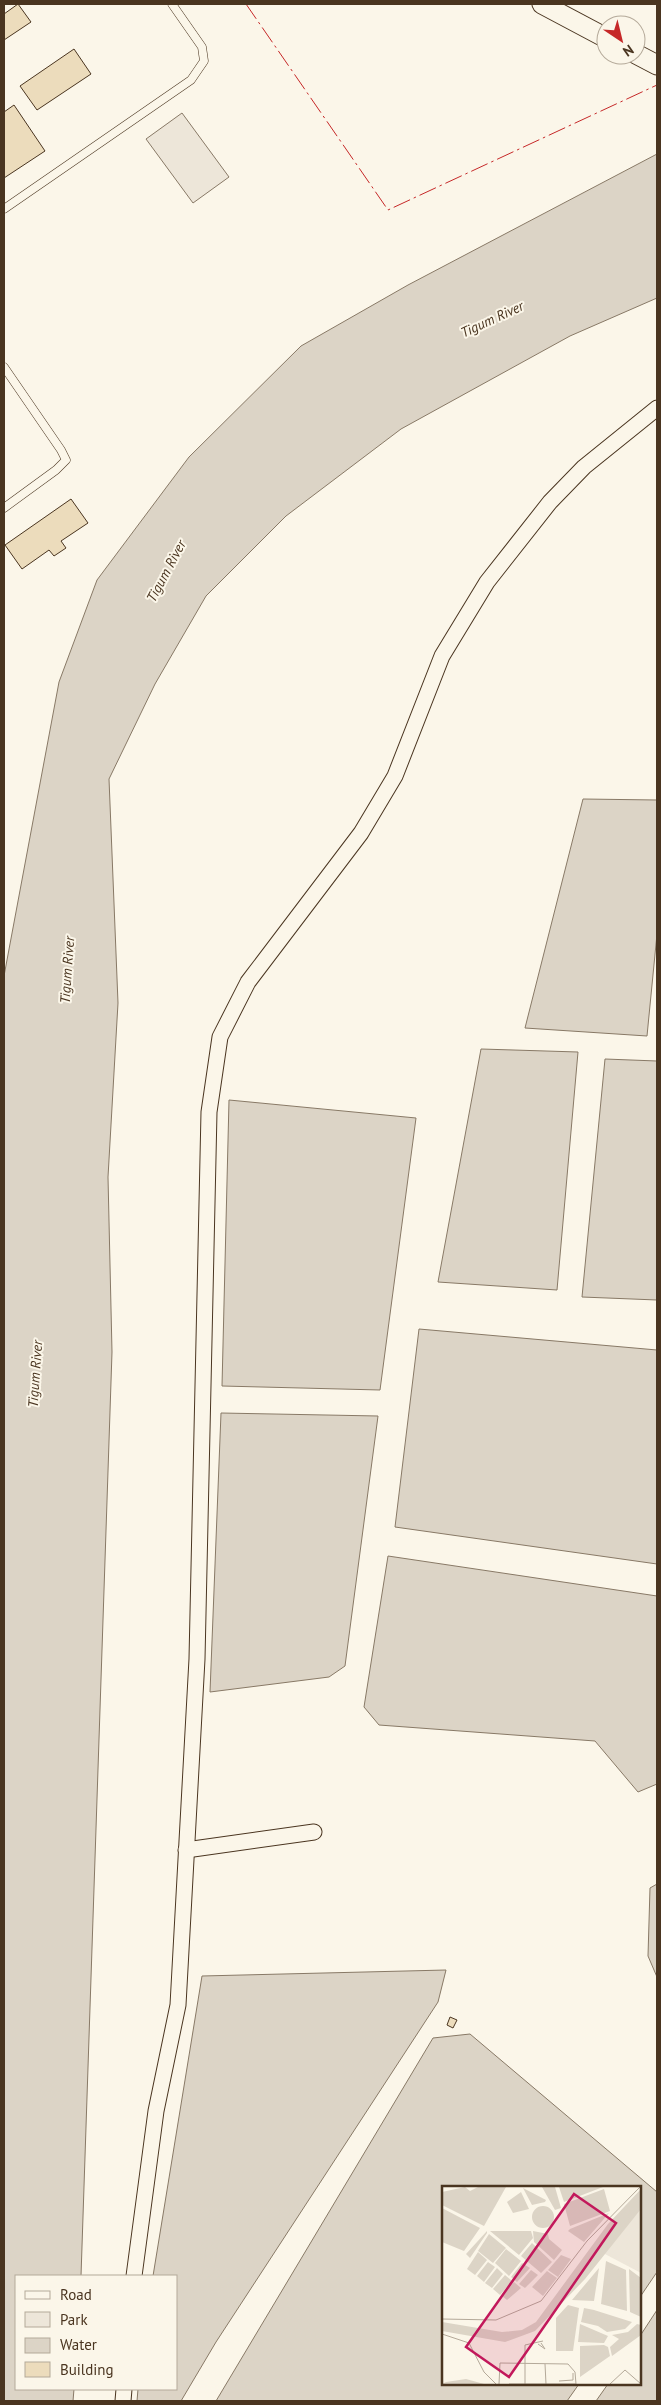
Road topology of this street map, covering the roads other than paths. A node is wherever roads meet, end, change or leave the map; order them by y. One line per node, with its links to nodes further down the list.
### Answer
1 (172, 4): 4 (lane)
2 (542, 4): 3 (street)
3 (596, 33)
4 (4, 209)
5 (4, 367): 7 (lane)
6 (657, 408): 9 (street)
7 (4, 508)
8 (314, 1832): 9 (street)
9 (186, 1850): 10 (street)
10 (134, 2275)

